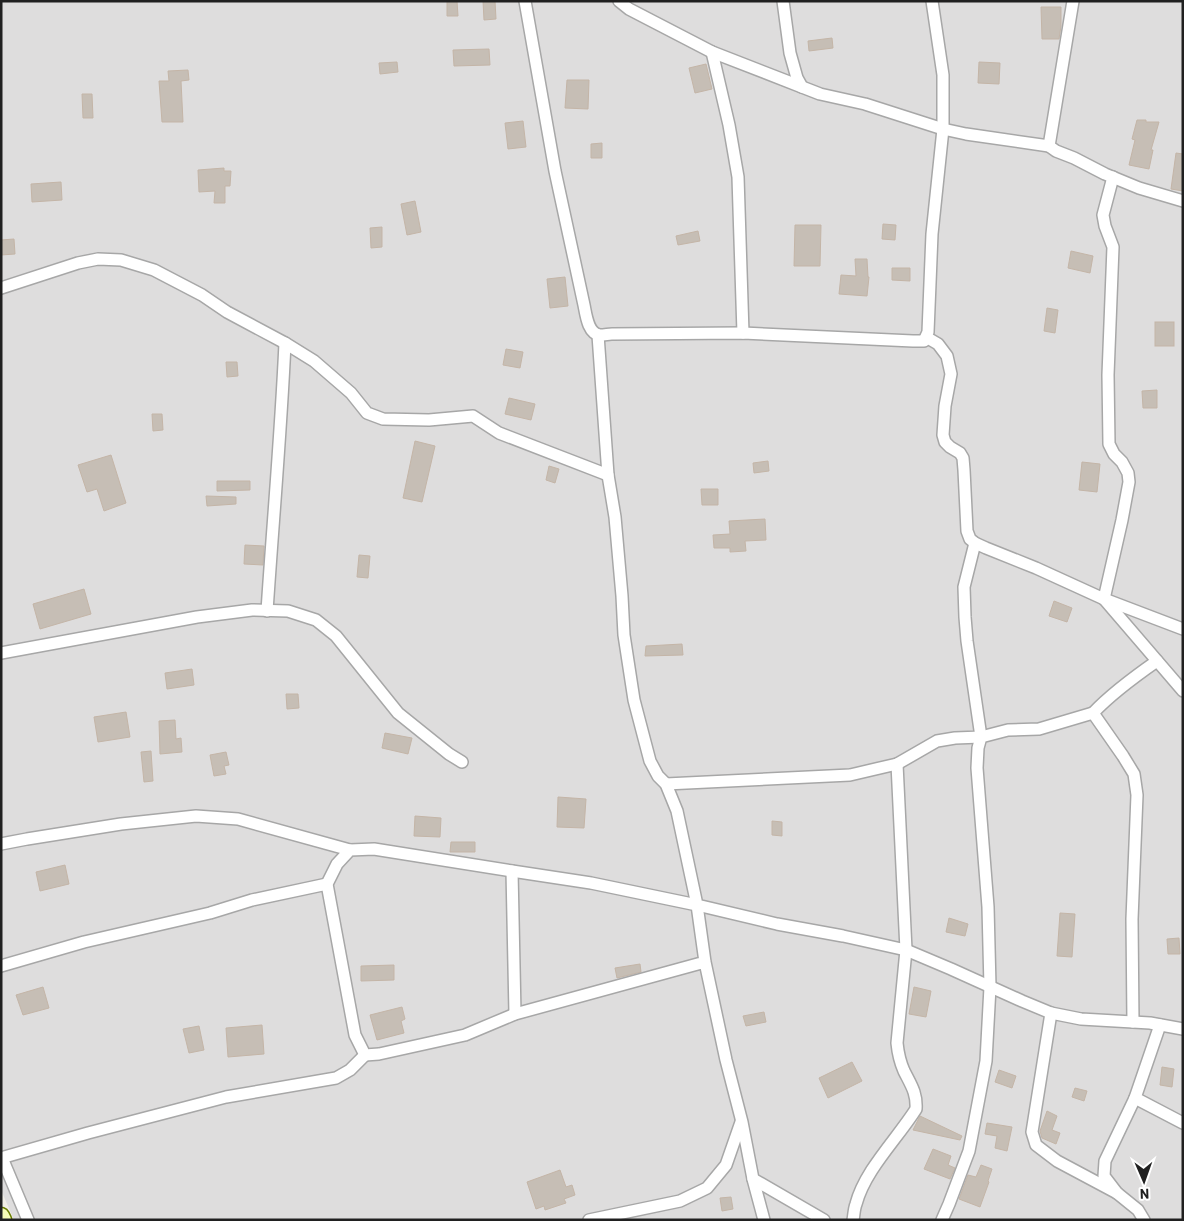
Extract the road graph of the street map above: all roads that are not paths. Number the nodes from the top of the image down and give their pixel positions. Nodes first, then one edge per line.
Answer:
1 (525, 1) edge
2 (619, 1) edge
3 (783, 1) edge
4 (932, 1) edge
5 (1073, 1) edge
6 (712, 52) junction
7 (802, 87) junction
8 (944, 129) junction
9 (1049, 146) junction
10 (1113, 177) junction
11 (1183, 201) edge
12 (1, 288) edge
13 (742, 333) junction
14 (598, 335) junction
15 (926, 337) junction
16 (285, 343) junction
17 (608, 475) junction
18 (974, 543) junction
19 (1104, 599) junction
20 (267, 610) junction
21 (1183, 629) edge
22 (1, 653) edge
23 (1157, 661) junction
24 (1183, 692) edge
25 (1093, 713) junction
26 (982, 737) junction
27 (462, 762) dead end
28 (897, 764) junction
29 (666, 784) junction
30 (1, 844) edge
31 (350, 850) junction
32 (512, 872) junction
33 (327, 884) junction
34 (697, 905) junction
35 (906, 950) junction
36 (705, 962) junction
37 (1, 966) edge
38 (990, 987) junction
39 (1051, 1013) junction
40 (515, 1014) junction
41 (1133, 1022) junction
42 (1160, 1025) junction
43 (1183, 1029) edge
44 (365, 1055) junction
45 (1135, 1098) junction
46 (742, 1122) junction
47 (1183, 1123) edge
48 (2, 1158) edge
49 (753, 1179) junction
50 (1117, 1193) junction
51 (28, 1220) edge
52 (589, 1220) edge
53 (764, 1220) edge
54 (824, 1220) edge
55 (853, 1220) edge
56 (942, 1220) edge
57 (1144, 1220) edge

1 - 14 street
2 - 6 street
3 - 7 street
4 - 8 street
5 - 9 street
6 - 7 street
6 - 13 street
7 - 8 street
8 - 9 street
8 - 15 street
9 - 10 street
10 - 11 street
10 - 19 street
12 - 16 street
13 - 14 street
13 - 15 street
14 - 17 street
15 - 18 street
16 - 17 street
16 - 20 street
17 - 29 street
18 - 19 street
18 - 26 street
19 - 21 street
19 - 23 street
20 - 22 street
20 - 27 street
23 - 24 street
23 - 25 street
25 - 26 street
25 - 41 street
26 - 28 street
26 - 38 street
28 - 29 street
28 - 35 street
29 - 34 street
30 - 31 street
31 - 32 street
31 - 33 street
32 - 34 street
32 - 40 street
33 - 37 street
33 - 44 street
34 - 35 street
34 - 36 street
35 - 38 street
35 - 55 street
36 - 40 street
36 - 46 street
38 - 39 street
38 - 56 street
39 - 41 street
39 - 50 street
40 - 44 street
41 - 42 street
42 - 43 street
42 - 45 street
44 - 48 street
45 - 47 street
45 - 50 street
46 - 49 street
46 - 52 street
48 - 51 street
49 - 53 street
49 - 54 street
50 - 57 street

